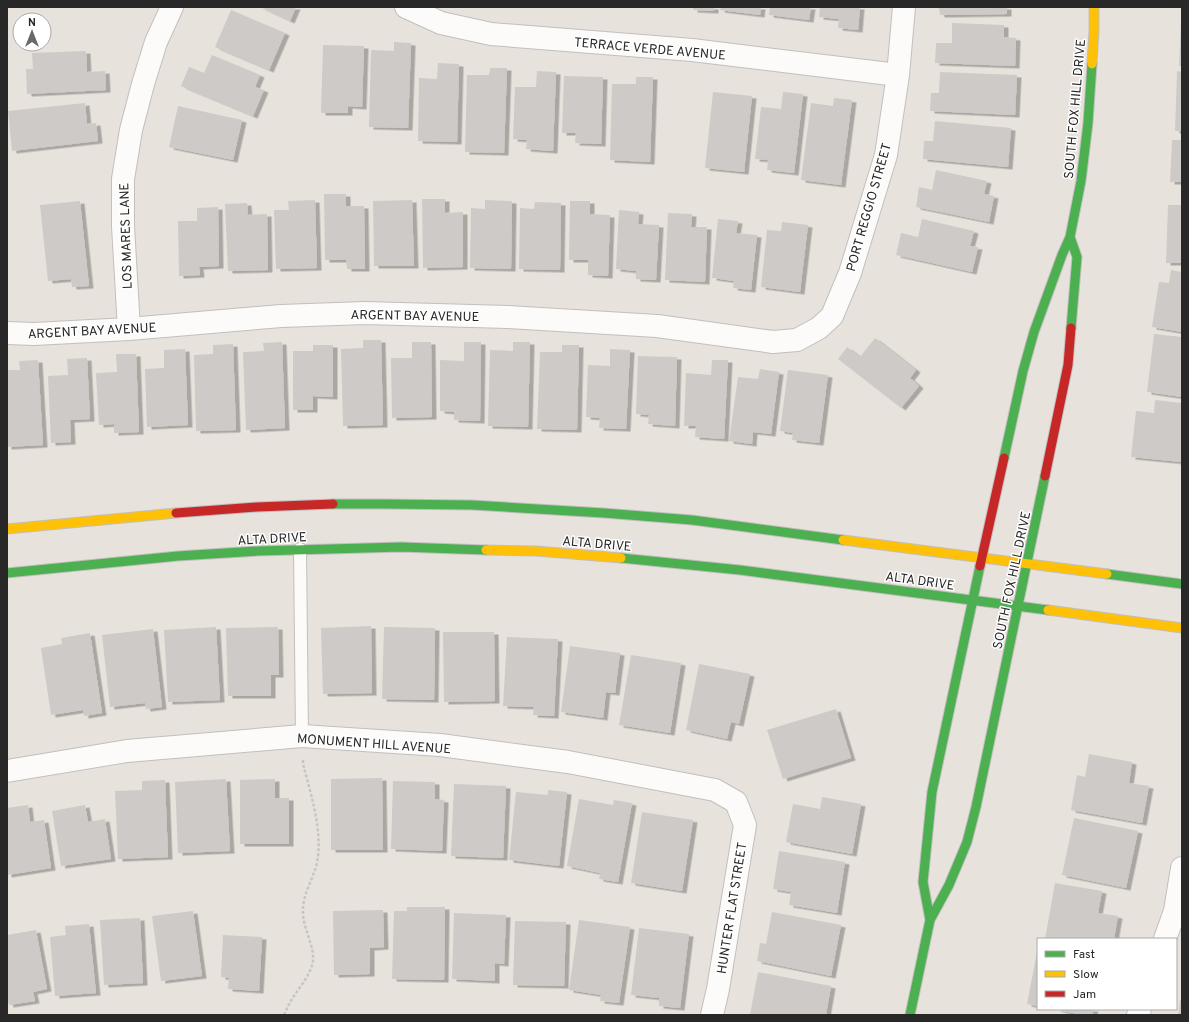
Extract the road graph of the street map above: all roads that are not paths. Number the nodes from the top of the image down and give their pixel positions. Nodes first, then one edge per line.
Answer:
1 (172, 7) edge
2 (406, 7) edge
3 (904, 7) edge
4 (1094, 7) edge
5 (898, 75) junction
6 (1070, 237) junction
7 (819, 328) joint
8 (130, 329) junction
9 (7, 333) edge
10 (7, 529) edge
11 (300, 549) junction
12 (982, 557) junction
13 (1027, 563) junction
14 (7, 573) edge
15 (1182, 584) edge
16 (973, 601) junction
17 (1018, 607) junction
18 (1182, 628) edge
19 (302, 745) junction
20 (7, 771) edge
21 (736, 802) joint
22 (1182, 868) edge
23 (930, 920) junction
24 (1164, 938) edge
25 (712, 1015) edge
26 (910, 1015) edge

1 - 8 street, LOS MARES LANE
2 - 5 street, TERRACE VERDE AVENUE
3 - 5 street, PORT REGGIO STREET
4 - 6 main road, SOUTH FOX HILL DRIVE
5 - 7 street, PORT REGGIO STREET
6 - 12 main road, SOUTH FOX HILL DRIVE
6 - 13 main road, SOUTH FOX HILL DRIVE
7 - 8 street, ARGENT BAY AVENUE
8 - 9 street, ARGENT BAY AVENUE
10 - 12 main road
11 - 14 main road, ALTA DRIVE
11 - 16 main road, ALTA DRIVE
11 - 19 lane
12 - 13 main road
12 - 16 main road, SOUTH FOX HILL DRIVE
13 - 15 main road
13 - 17 main road, SOUTH FOX HILL DRIVE
16 - 17 main road, ALTA DRIVE
16 - 23 main road, SOUTH FOX HILL DRIVE
17 - 18 main road, ALTA DRIVE
17 - 23 main road, SOUTH FOX HILL DRIVE
19 - 20 street, MONUMENT HILL AVENUE
19 - 21 street, MONUMENT HILL AVENUE
21 - 25 street, HUNTER FLAT STREET
22 - 24 street
23 - 26 main road, SOUTH FOX HILL DRIVE

